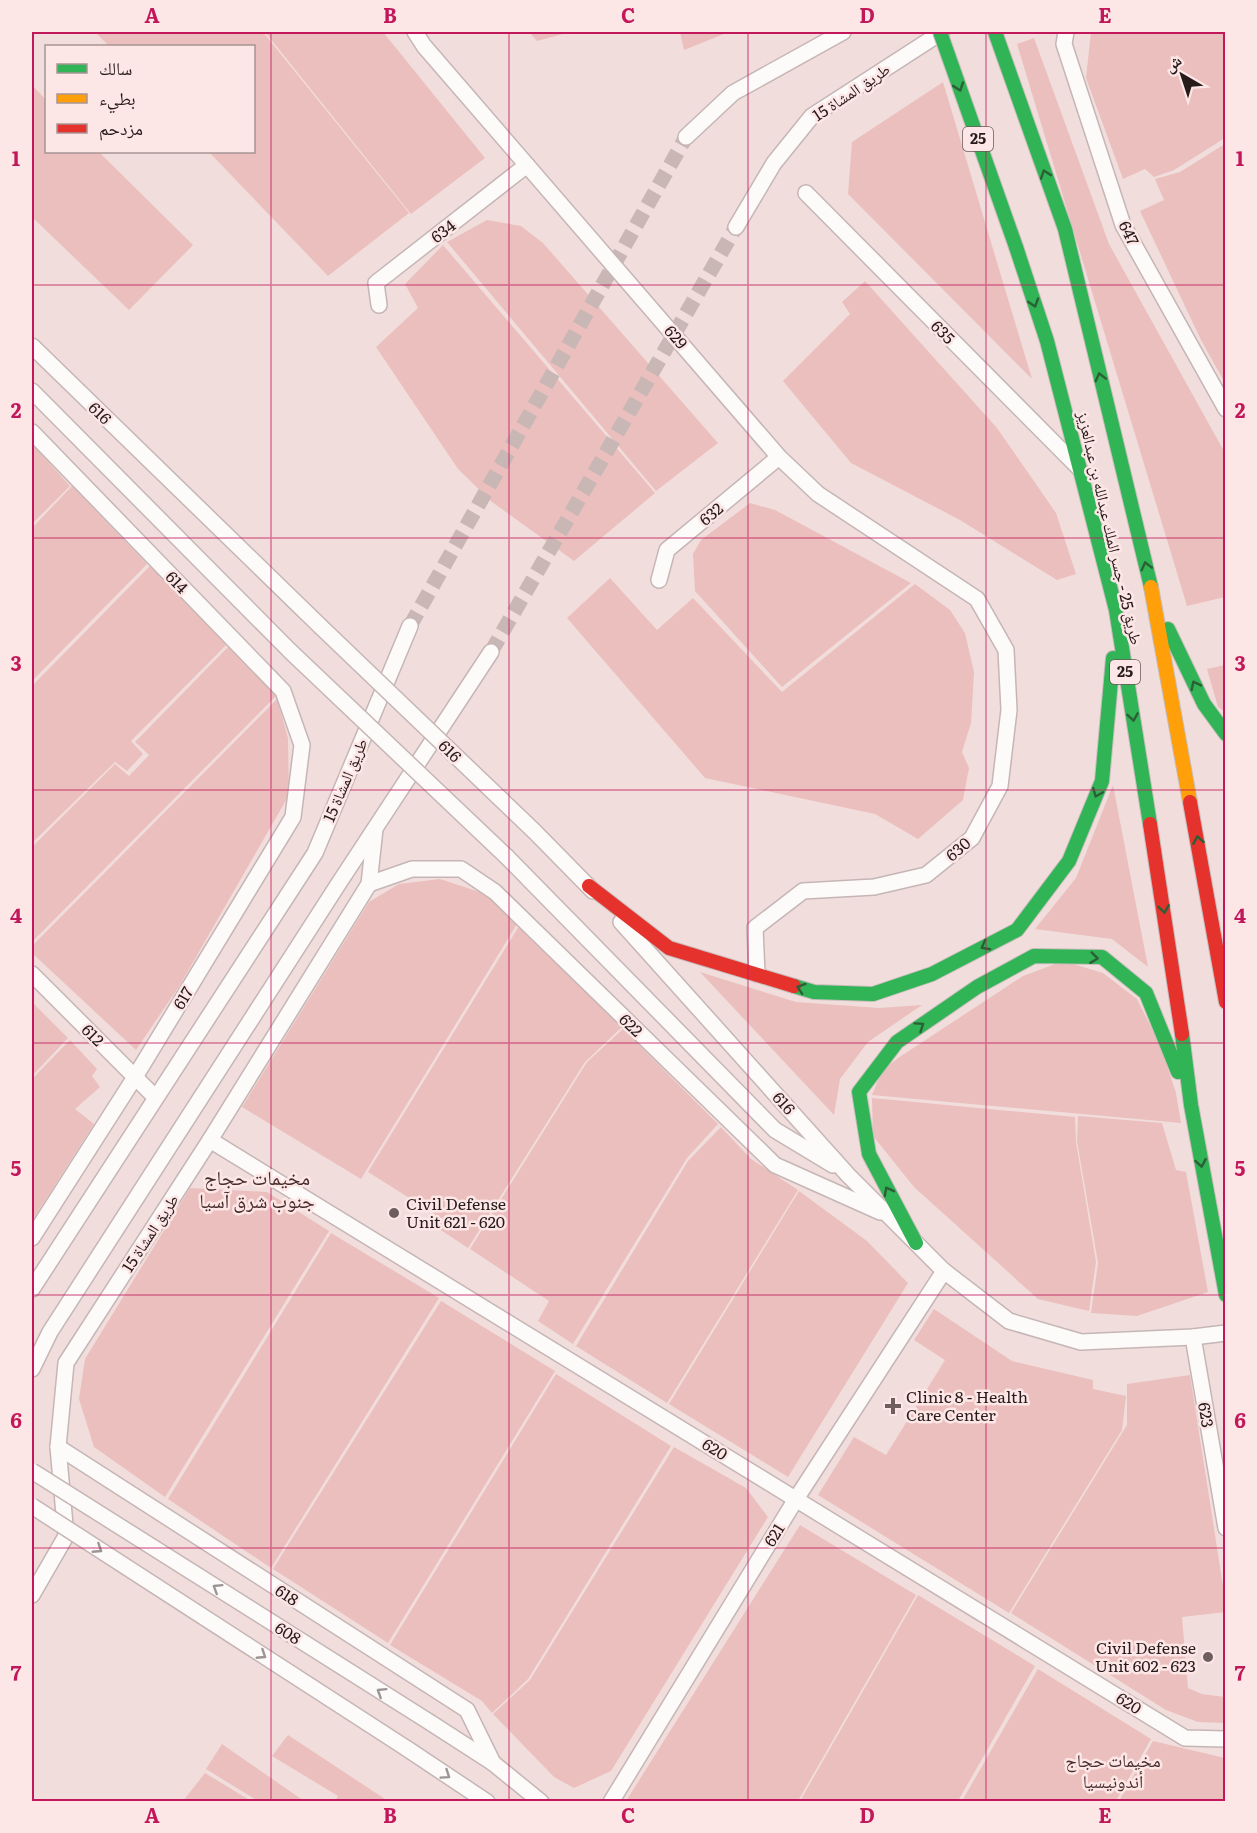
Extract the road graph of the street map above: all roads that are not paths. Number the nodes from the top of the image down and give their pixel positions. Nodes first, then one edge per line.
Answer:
1 (415, 32) edge
2 (843, 32) edge
3 (941, 32) edge
4 (995, 32) edge
5 (1065, 38) edge
6 (686, 137) tunnel mouth
7 (527, 165) junction
8 (806, 193) dead end
9 (735, 227) tunnel mouth
10 (379, 305) dead end
11 (32, 346) edge
12 (32, 391) edge
13 (1226, 409) edge
14 (32, 432) edge
15 (779, 457) junction
16 (1081, 470) junction
17 (659, 580) dead end
18 (977, 599) joint
19 (1155, 603) junction
20 (1116, 610) junction
21 (410, 626) tunnel mouth
22 (491, 652) tunnel mouth
23 (1226, 734) edge
24 (302, 745) joint
25 (375, 829) junction
26 (369, 884) junction
27 (589, 886) junction
28 (1226, 922) edge
29 (1218, 953) junction
30 (32, 974) edge
31 (757, 974) junction
32 (1226, 1002) edge
33 (135, 1077) junction
34 (155, 1097) junction
35 (1191, 1105) junction
36 (210, 1140) junction
37 (848, 1175) junction
38 (889, 1216) junction
39 (32, 1238) edge
40 (916, 1243) junction
41 (944, 1271) junction
42 (32, 1288) edge
43 (1226, 1295) edge
44 (1226, 1333) edge
45 (1193, 1337) junction
46 (32, 1369) edge
47 (58, 1447) junction
48 (32, 1471) edge
49 (796, 1499) junction
50 (32, 1506) edge
51 (1226, 1528) edge
52 (32, 1595) edge
53 (1226, 1739) edge
54 (493, 1763) junction
55 (487, 1802) edge
56 (541, 1802) edge
57 (611, 1802) edge

1 - 7 street, 629
2 - 6 street
3 - 9 street, طريق المشاة 15
3 -> 16 main road, طريق 25 - جسر الملك عبدالله بن عبدالعزيز / 25, bridge
19 -> 4 main road, طريق 25 - جسر الملك عبدالله بن عبدالعزيز / 25
5 - 13 street, 647
7 - 10 street, 634
7 - 15 street, 629
8 - 16 street, 635
11 - 27 street, 616, bridge
12 - 37 street, 616, bridge
14 - 24 street, 614
15 - 17 street, 632
15 - 18 street, 629
16 - 20 main road, طريق 25 - جسر الملك عبدالله بن عبدالعزيز / 25
18 - 31 street, 630
23 -> 19 main road
29 -> 19 main road, طريق 25 - جسر الملك عبدالله بن عبدالعزيز / 25
20 -> 31 main road
20 -> 35 main road, طريق 25 - جسر الملك عبدالله بن عبدالعزيز / 25
21 - 34 street, طريق المشاة 15
22 - 25 street, طريق المشاة 15
24 - 33 street, 617
25 - 26 street, طريق المشاة 15
25 - 46 street, طريق المشاة 15
26 - 36 street, طريق المشاة 15
26 - 38 street, 622
27 - 31 main road
27 - 37 street, 616
28 - 29 main road
29 - 32 main road, طريق 25 - جسر الملك عبدالله بن عبدالعزيز / 25
30 - 33 street, 612
33 - 34 street, 612
33 - 39 street, 617
34 - 42 street, طريق المشاة 15
40 -> 35 main road
35 -> 43 main road, طريق 25 - جسر الملك عبدالله بن عبدالعزيز / 25
36 - 47 street, طريق المشاة 15
36 - 49 street, 620
37 - 38 street, 616
38 - 40 street, 616
40 - 41 street, 616
41 - 45 street, 616
41 - 49 street, 621
44 - 45 street, 616
45 - 51 street, 623
47 - 52 street, طريق المشاة 15
47 - 54 street, 618
54 -> 48 street, 608, bridge
49 - 53 street, 620
49 - 57 street, 621
50 -> 55 street, 608, bridge
54 - 56 street, 608

